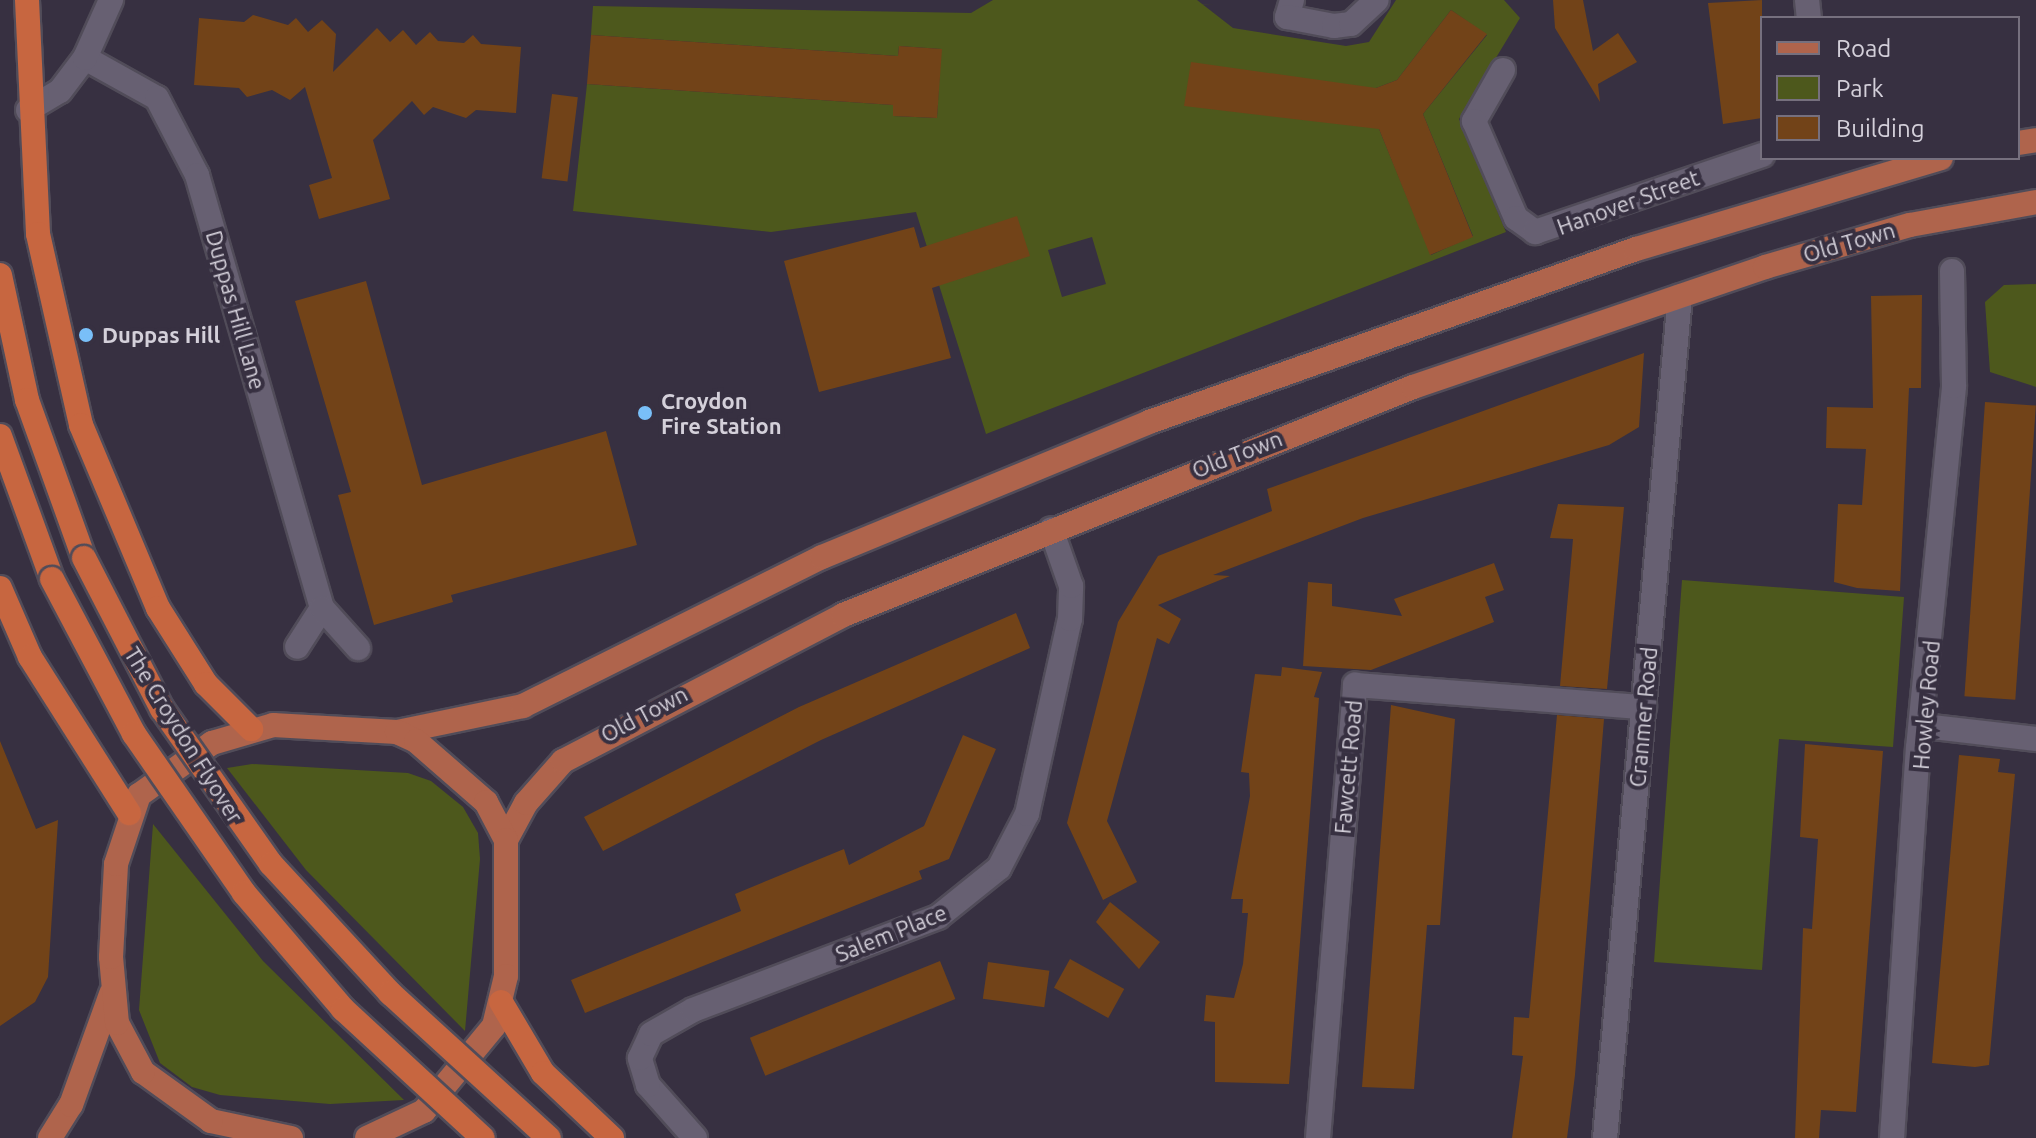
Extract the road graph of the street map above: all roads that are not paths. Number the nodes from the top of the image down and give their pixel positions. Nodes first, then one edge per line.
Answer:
1 (27, 0) edge
2 (111, 0) edge
3 (1292, 0) edge
4 (1377, 0) edge
5 (85, 58) junction
6 (1503, 70) dead end
7 (28, 110) junction
8 (1760, 156) edge
9 (1934, 160) edge
10 (2036, 202) edge
11 (1952, 271) dead end
12 (0, 275) edge
13 (1680, 296) junction
14 (0, 436) edge
15 (1051, 529) junction
16 (0, 588) edge
17 (322, 608) junction
18 (297, 647) dead end
19 (358, 648) dead end
20 (1644, 707) junction
21 (1924, 726) junction
22 (251, 729) junction
23 (397, 732) junction
24 (2036, 739) edge
25 (129, 813) junction
26 (506, 840) junction
27 (113, 988) junction
28 (501, 1002) junction
29 (249, 1134) junction
30 (50, 1138) edge
31 (217, 1138) edge
32 (291, 1138) edge
33 (367, 1138) edge
34 (483, 1138) edge
35 (549, 1138) edge
36 (612, 1138) edge
37 (695, 1138) edge
38 (1318, 1138) edge
39 (1605, 1138) edge
40 (1892, 1138) edge

1 - 7 highway
2 - 5 street
3 - 4 street
5 - 7 street
5 - 17 street, Duppas Hill Lane
6 - 8 street, Hanover Street
7 - 22 highway
9 - 23 main road
10 - 13 main road, Old Town
11 - 21 street, Howley Road
12 - 35 highway, The Croydon Flyover, bridge
13 - 15 main road, Old Town
13 - 20 street, Cranmer Road
14 - 34 highway, The Croydon Flyover, bridge
15 - 26 main road, Old Town
15 - 37 street, Salem Place
16 - 25 highway
17 - 18 street
17 - 19 street, Duppas Hill Lane
20 - 38 street, Fawcett Road
20 - 39 street, Cranmer Road
21 - 24 street
21 - 40 street, Howley Road
22 - 23 main road
22 - 25 main road
23 - 26 main road
25 - 27 main road
26 - 28 main road
27 - 29 main road
27 - 30 main road
28 - 33 main road
28 - 36 highway
29 - 31 main road
29 - 32 main road

